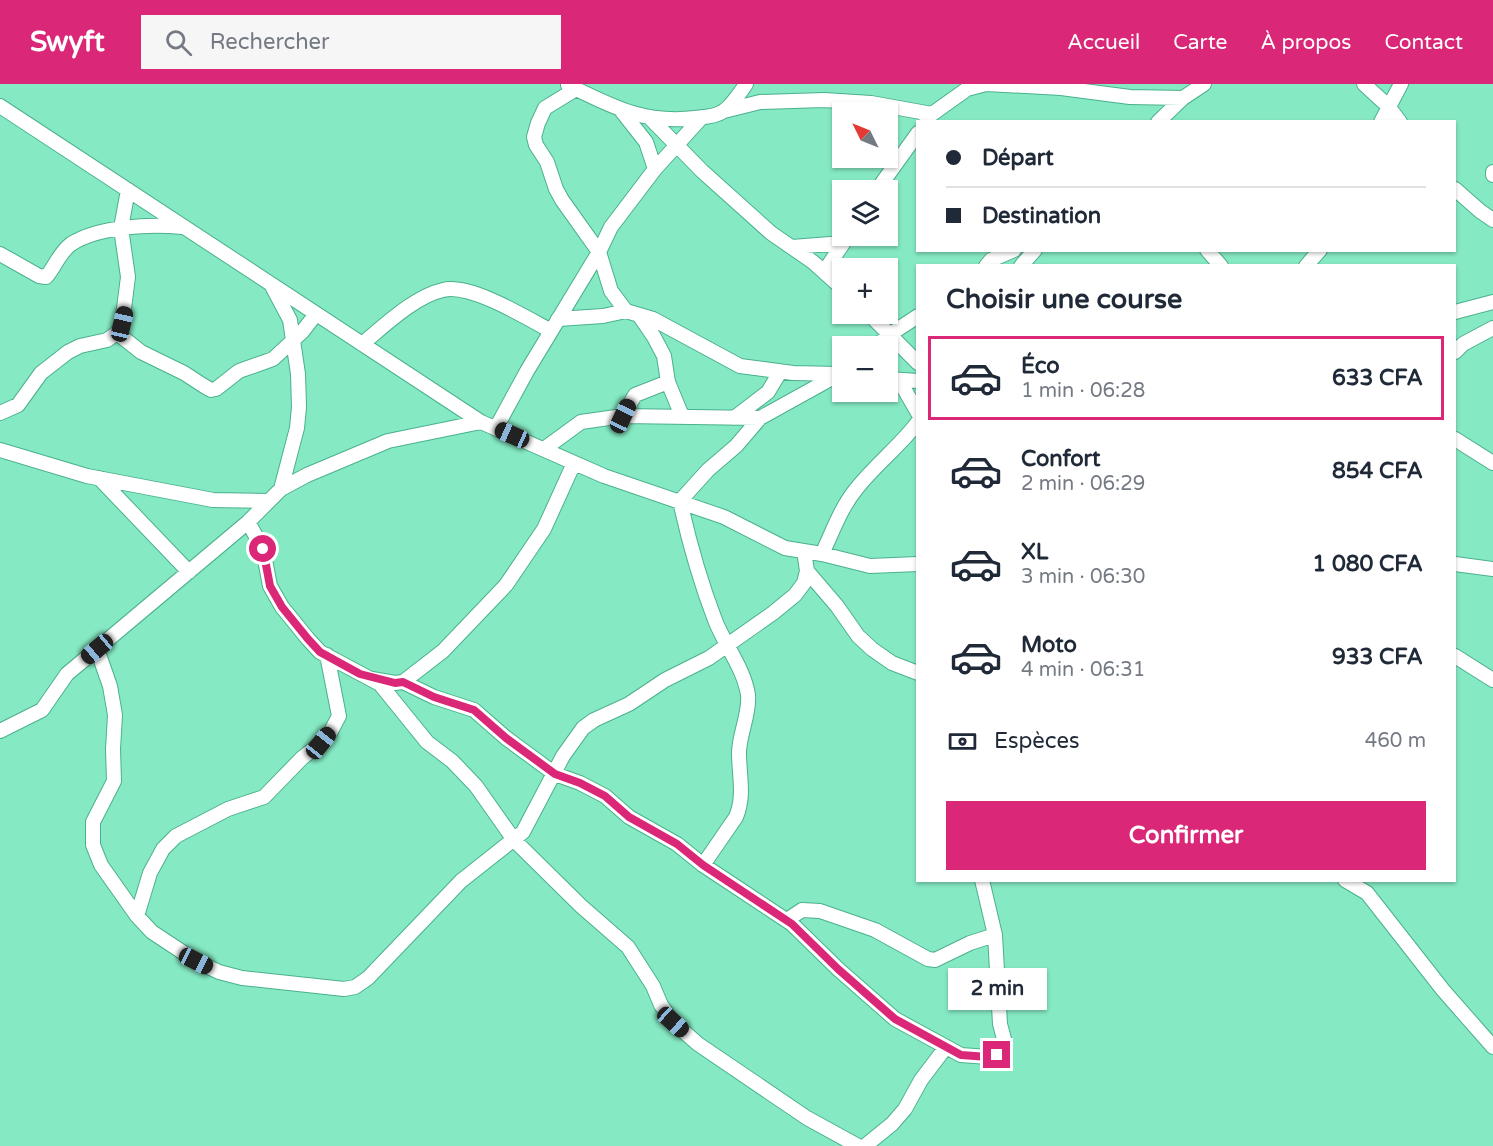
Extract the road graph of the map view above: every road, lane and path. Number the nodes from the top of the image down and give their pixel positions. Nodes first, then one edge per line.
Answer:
1 (746, 84) edge
2 (1204, 84) edge
3 (1364, 84) edge
4 (1401, 84) edge
5 (572, 86) edge
6 (1183, 98) junction
7 (0, 106) edge
8 (1388, 106) junction
9 (620, 109) junction
10 (724, 111) junction
11 (702, 117) junction
12 (929, 118) edge
13 (651, 119) junction
14 (1160, 120) edge
15 (1382, 120) edge
16 (1398, 120) edge
17 (916, 136) edge
18 (677, 146) junction
19 (656, 169) junction
20 (884, 180) edge
21 (128, 190) junction
22 (1456, 190) edge
23 (154, 207) junction
24 (1493, 220) edge
25 (144, 226) junction
26 (184, 227) junction
27 (121, 228) junction
28 (832, 241) edge
29 (841, 246) edge
30 (792, 247) junction
31 (599, 252) junction
32 (1009, 252) edge
33 (1033, 252) edge
34 (1209, 252) edge
35 (1318, 252) edge
36 (0, 254) edge
37 (988, 264) edge
38 (1023, 264) edge
39 (1219, 264) edge
40 (1308, 264) edge
41 (824, 272) junction
42 (832, 279) edge
43 (272, 286) junction
44 (1493, 302) edge
45 (1456, 312) edge
46 (632, 313) junction
47 (316, 314) junction
48 (916, 317) edge
49 (879, 324) edge
50 (555, 325) junction
51 (1493, 328) edge
52 (117, 333) junction
53 (680, 335) junction
54 (889, 335) junction
55 (294, 339) junction
56 (362, 344) junction
57 (1456, 351) edge
58 (664, 356) junction
59 (916, 361) edge
60 (787, 373) junction
61 (832, 374) edge
62 (832, 379) edge
63 (898, 380) edge
64 (916, 381) edge
65 (668, 382) junction
66 (898, 386) edge
67 (799, 396) junction
68 (916, 410) edge
69 (0, 413) edge
70 (623, 416) junction
71 (682, 416) junction
72 (734, 418) junction
73 (760, 418) junction
74 (481, 422) junction
75 (916, 424) edge
76 (496, 428) junction
77 (1456, 440) edge
78 (0, 450) edge
79 (544, 450) junction
80 (574, 463) junction
81 (1493, 463) edge
82 (99, 478) junction
83 (282, 489) junction
84 (269, 501) junction
85 (680, 501) junction
86 (248, 522) junction
87 (804, 551) junction
88 (822, 554) junction
89 (914, 563) edge
90 (1456, 564) edge
91 (1493, 569) edge
92 (807, 571) junction
93 (189, 572) junction
94 (726, 644) junction
95 (97, 649) junction
96 (327, 655) junction
97 (1456, 657) edge
98 (916, 672) edge
99 (366, 676) junction
100 (333, 678) junction
101 (1493, 680) edge
102 (395, 686) junction
103 (0, 731) edge
104 (563, 756) junction
105 (534, 759) junction
106 (555, 774) junction
107 (580, 783) junction
108 (514, 840) junction
109 (703, 865) junction
110 (982, 882) edge
111 (1348, 882) edge
112 (137, 916) junction
113 (787, 920) junction
114 (994, 935) junction
115 (946, 1047) junction
116 (1493, 1047) edge
117 (858, 1146) edge
118 (865, 1146) edge

1 - 10 street
2 - 6 street
3 - 8 street
4 - 8 street
5 - 9 street
5 - 31 street
6 - 12 street
6 - 14 street
7 - 21 street
8 - 15 street
8 - 16 street
9 - 13 street
9 - 19 street
10 - 11 street
10 - 12 street
11 - 13 street
11 - 18 street
13 - 18 street
17 - 20 street
18 - 19 street
18 - 30 street
19 - 31 street
21 - 23 street
21 - 27 street
22 - 24 street
23 - 25 street
23 - 26 street
25 - 26 street
25 - 27 street
26 - 43 street
27 - 36 street
27 - 52 street
28 - 30 street
29 - 41 street
30 - 41 street
31 - 46 street
31 - 50 street
32 - 37 street
33 - 38 street
34 - 39 street
35 - 40 street
41 - 42 street
43 - 47 street
43 - 55 street
44 - 45 street
46 - 50 street
46 - 53 street
46 - 58 street
47 - 55 street
47 - 56 street
48 - 54 street
49 - 54 street
50 - 56 street
50 - 76 street
51 - 57 street
52 - 55 street
52 - 69 street
53 - 58 street
53 - 60 street
54 - 59 street
55 - 83 street
56 - 74 street
58 - 65 street
60 - 61 street
60 - 67 street
60 - 72 street
62 - 67 street
63 - 64 street
65 - 70 street
65 - 71 street
66 - 68 street
67 - 73 street
70 - 71 street
70 - 79 street
71 - 72 street
72 - 73 street
73 - 85 street
74 - 76 street
74 - 83 street
75 - 88 street
76 - 79 street
77 - 81 street
78 - 82 street
79 - 80 street
80 - 85 street
80 - 102 street
82 - 84 street
82 - 93 street
83 - 84 street
84 - 86 street
85 - 87 street
85 - 94 street
86 - 93 street
86 - 96 street
87 - 88 street
87 - 92 street
88 - 89 street
90 - 91 street
92 - 94 street
92 - 98 street
93 - 95 street
94 - 104 street
94 - 109 street
95 - 103 street
95 - 112 street
96 - 99 street
96 - 100 street
97 - 101 street
99 - 100 street
99 - 102 street
100 - 112 street
102 - 105 street
102 - 108 street
104 - 105 street
104 - 106 street
104 - 107 street
105 - 106 street
106 - 107 street
106 - 108 street
107 - 109 street
108 - 112 street
108 - 117 street
109 - 113 street
110 - 114 street
111 - 116 street
113 - 114 street
113 - 115 street
114 - 115 street
115 - 118 street

